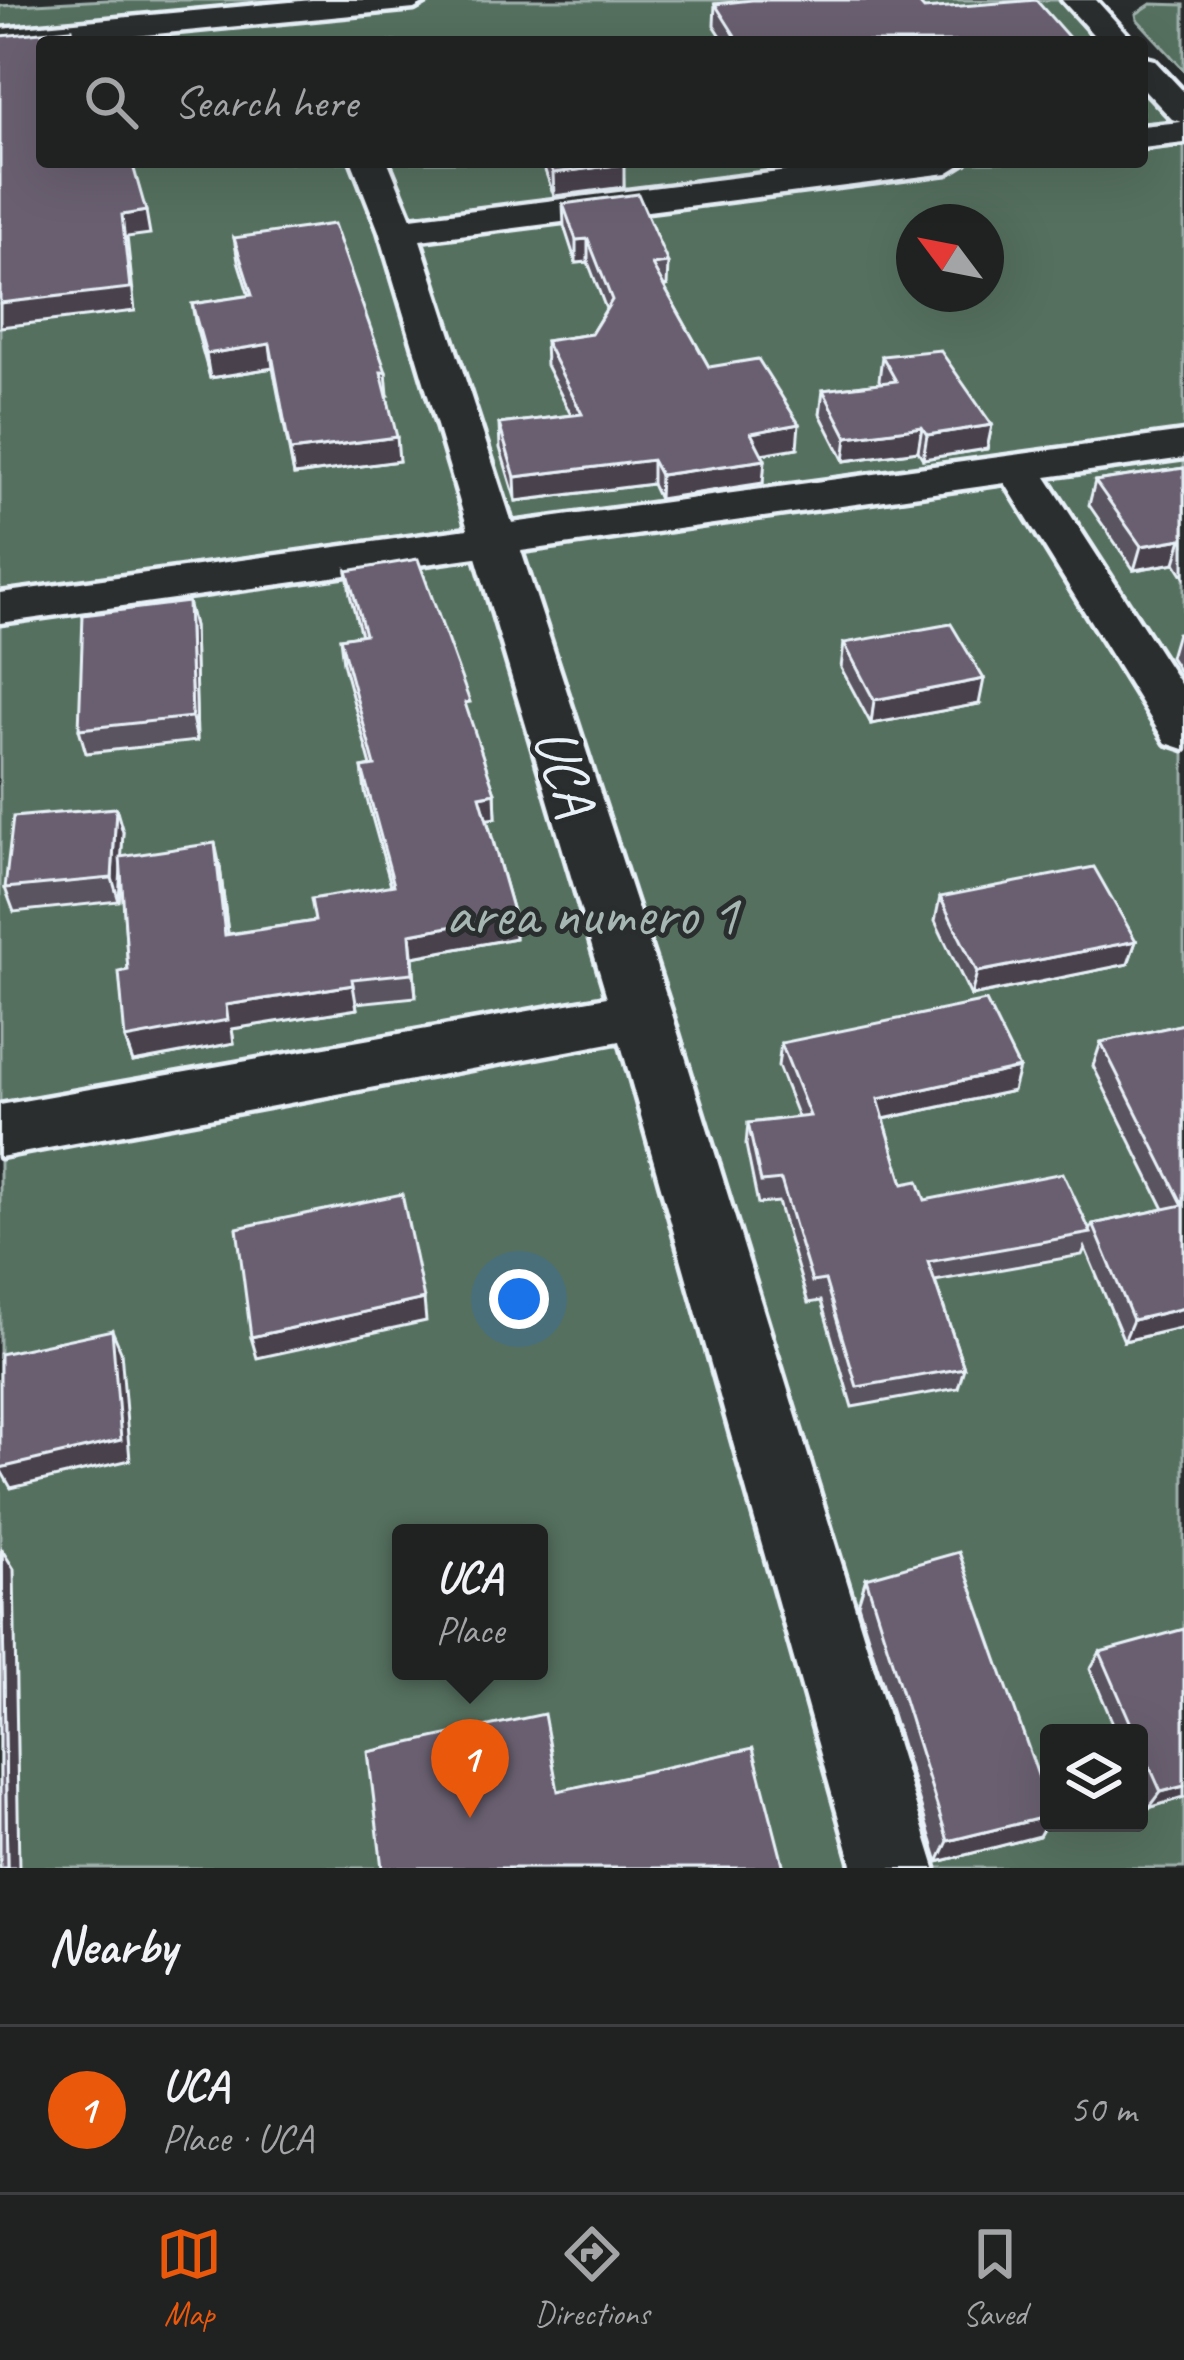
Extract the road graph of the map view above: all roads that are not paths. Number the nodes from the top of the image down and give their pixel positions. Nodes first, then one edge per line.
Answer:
1 (414, 0) edge
2 (1078, 0) edge
3 (306, 5) edge
4 (318, 36) edge
5 (1112, 36) edge
6 (0, 39) edge
7 (1148, 73) edge
8 (1184, 112) edge
9 (1184, 132) edge
10 (1148, 136) edge
11 (372, 168) edge
12 (899, 168) edge
13 (398, 231) junction
14 (1184, 446) edge
15 (1018, 468) junction
16 (495, 540) junction
17 (0, 608) edge
18 (1184, 731) edge
19 (641, 1014) junction
20 (0, 1131) edge
21 (894, 1868) edge

1 - 3 street
2 - 5 street
3 - 4 street
3 - 6 street
7 - 8 street
9 - 10 street
11 - 13 street, UCA
12 - 13 street
13 - 16 street, UCA
14 - 15 street
15 - 16 street
15 - 18 street
16 - 17 street
16 - 19 street, UCA
19 - 20 street
19 - 21 street, UCA

